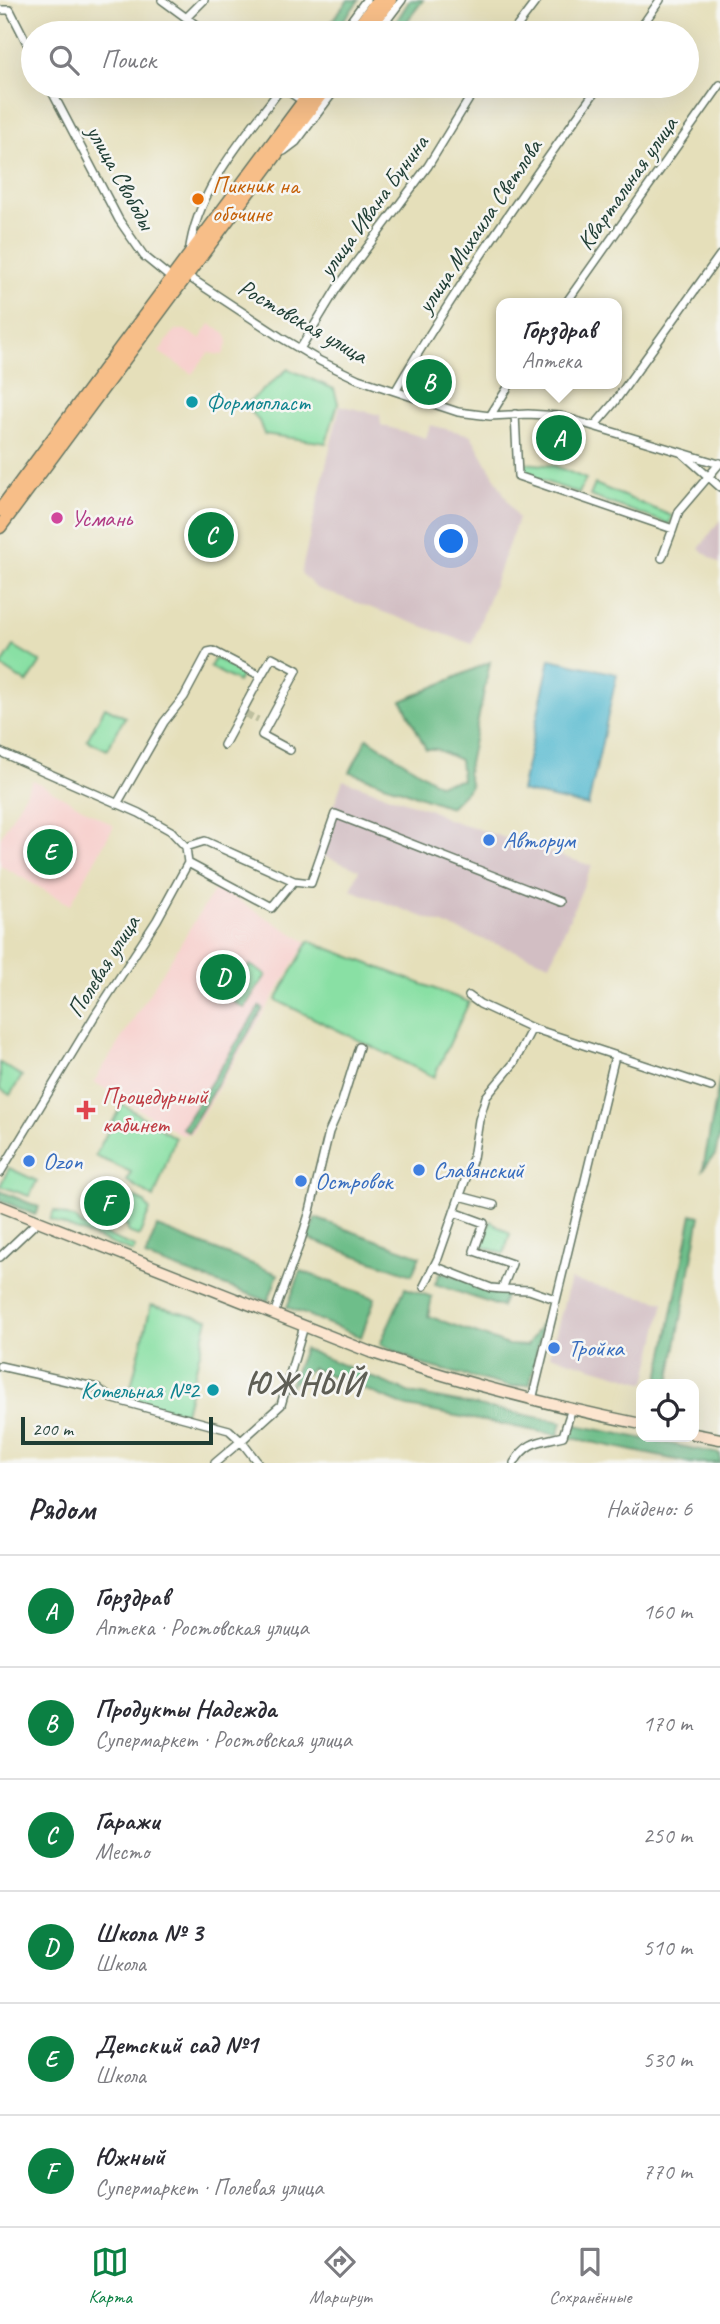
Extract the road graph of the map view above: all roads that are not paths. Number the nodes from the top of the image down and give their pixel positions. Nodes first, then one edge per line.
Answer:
1 (162, 0) edge
2 (204, 0) edge
3 (366, 0) edge
4 (378, 0) edge
5 (390, 0) edge
6 (402, 0) edge
7 (537, 0) edge
8 (660, 0) edge
9 (0, 10) edge
10 (187, 17) junction
11 (192, 21) edge
12 (351, 21) edge
13 (363, 21) edge
14 (375, 21) edge
15 (386, 21) edge
16 (521, 21) edge
17 (645, 21) edge
18 (21, 32) edge
19 (720, 85) edge
20 (55, 98) edge
21 (272, 98) edge
22 (299, 98) edge
23 (318, 98) edge
24 (329, 98) edge
25 (470, 98) edge
26 (590, 98) edge
27 (272, 160) junction
28 (189, 254) junction
29 (720, 255) edge
30 (185, 274) junction
31 (171, 278) junction
32 (570, 298) edge
33 (300, 349) junction
34 (507, 389) edge
35 (396, 390) junction
36 (515, 414) junction
37 (490, 416) junction
38 (595, 425) junction
39 (680, 451) junction
40 (719, 463) edge
41 (707, 476) junction
42 (720, 487) edge
43 (0, 510) edge
44 (0, 527) edge
45 (673, 529) junction
46 (663, 558) dead end
47 (261, 676) junction
48 (258, 720) tunnel mouth
49 (267, 726) junction
50 (224, 744) dead end
51 (290, 750) dead end
52 (0, 752) edge
53 (117, 804) junction
54 (186, 847) junction
55 (188, 863) junction
56 (294, 881) junction
57 (559, 902) dead end
58 (469, 996) dead end
59 (532, 1028) junction
60 (359, 1047) dead end
61 (615, 1056) junction
62 (711, 1087) dead end
63 (0, 1173) edge
64 (460, 1196) junction
65 (494, 1205) dead end
66 (0, 1206) edge
67 (454, 1212) junction
68 (38, 1221) junction
69 (0, 1257) edge
70 (434, 1266) junction
71 (424, 1286) dead end
72 (502, 1289) junction
73 (555, 1299) junction
74 (274, 1314) junction
75 (304, 1326) junction
76 (0, 1366) edge
77 (532, 1400) junction
78 (572, 1408) junction
79 (636, 1423) edge
80 (699, 1435) edge
81 (720, 1439) edge
82 (241, 1441) junction
83 (215, 1463) edge
84 (258, 1463) edge
85 (514, 1463) edge

1 - 10 street
2 - 10 street
3 - 12 street
4 - 13 highway
5 - 14 highway
6 - 15 street
7 - 16 street
8 - 17 street
9 - 18 street
10 - 11 street
19 - 32 street, Квартальная улица
20 - 31 street, улица Свободы
21 - 28 street
22 - 28 highway
23 - 27 highway
24 - 27 street
25 - 33 street, улица Ивана Бунина
26 - 35 street, улица Михаила Светлова
27 - 30 highway
28 - 31 highway
29 - 38 street
30 - 33 street, Ростовская улица
30 - 44 highway
31 - 43 highway
33 - 35 street, Ростовская улица
34 - 37 street
35 - 37 street, Ростовская улица
36 - 37 street, Ростовская улица
36 - 38 street, Ростовская улица
36 - 45 street
38 - 39 street, Ростовская улица
39 - 40 street
39 - 41 street, Ростовская улица
40 - 41 street
41 - 42 street, Ростовская улица
41 - 45 street
45 - 46 street
47 - 49 street
47 - 50 street
47 - 53 street
48 - 49 street
49 - 51 street
52 - 53 street
53 - 54 street
54 - 55 street
54 - 56 street
55 - 56 street
55 - 63 street, Полевая улица
56 - 57 street
58 - 59 street
59 - 61 street
59 - 64 street
60 - 74 street
61 - 62 street
61 - 73 street
64 - 65 street
64 - 67 street
66 - 68 main road
67 - 70 street
67 - 72 street
68 - 69 street
68 - 74 main road
70 - 71 street
70 - 72 street
72 - 73 street
73 - 77 street
74 - 75 main road
75 - 77 main road
75 - 82 street
76 - 82 street
77 - 78 main road
78 - 79 main road
78 - 85 street
80 - 81 main road
82 - 83 street
82 - 84 street

